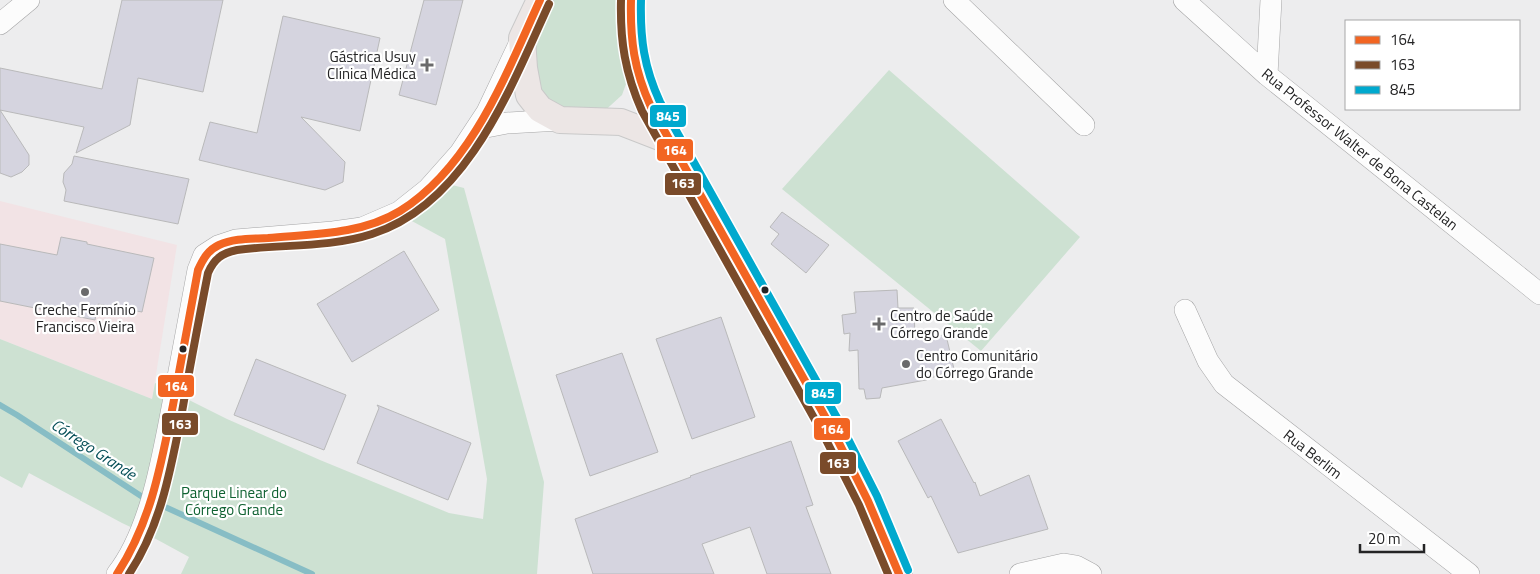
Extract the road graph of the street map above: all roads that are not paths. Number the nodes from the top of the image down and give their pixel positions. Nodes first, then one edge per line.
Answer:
1 (29, 0) edge
2 (540, 0) edge
3 (631, 0) edge
4 (954, 0) edge
5 (1184, 0) edge
6 (1271, 0) edge
7 (0, 24) edge
8 (522, 38) junction
9 (638, 75) junction
10 (1267, 75) junction
11 (560, 120) junction
12 (601, 120) junction
13 (1084, 125) dead end
14 (476, 129) junction
15 (670, 141) junction
16 (1540, 294) edge
17 (1185, 310) dead end
18 (1066, 569) edge
19 (117, 574) edge
20 (899, 574) edge
21 (1020, 574) edge
22 (1092, 574) edge
23 (1468, 574) edge

1 - 7 street
2 - 8 main road
3 - 9 main road
4 - 13 street
5 - 10 street, Rua Professor Walter de Bona Castelan
6 - 10 street
8 - 11 main road
8 - 14 street
9 - 12 main road
9 - 15 main road
10 - 16 street, Rua Professor Walter de Bona Castelan
11 - 12 main road
11 - 14 street
12 - 15 main road
14 - 19 street
15 - 20 main road
17 - 23 street, Rua Berlim
18 - 21 street
18 - 22 street

